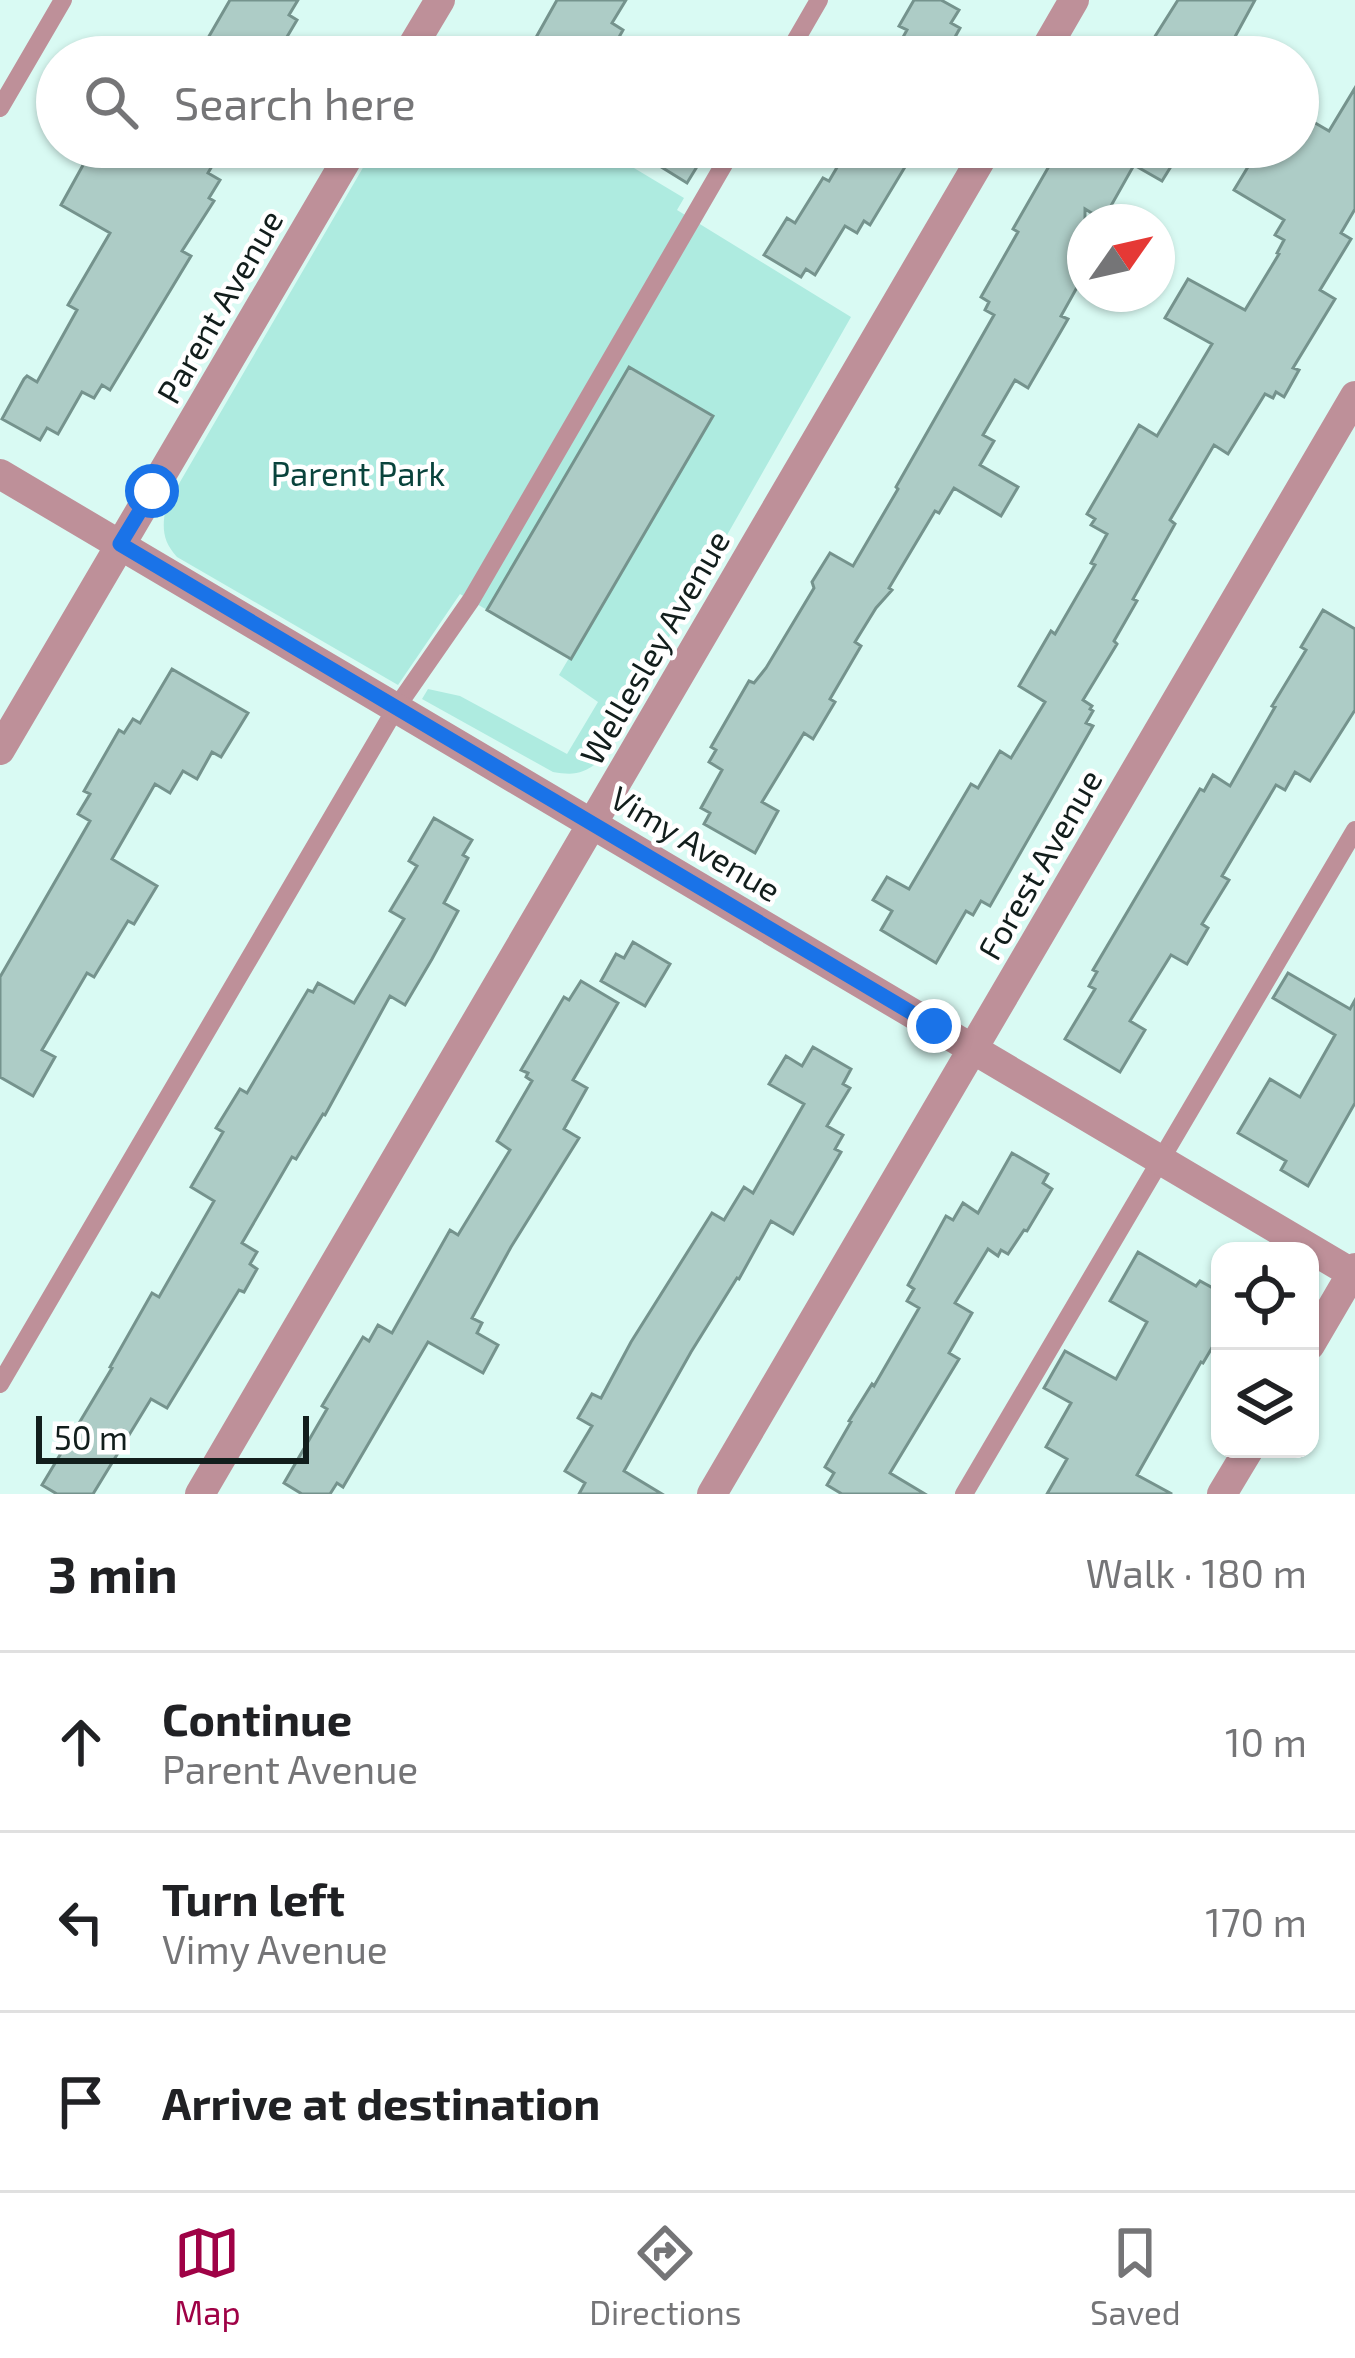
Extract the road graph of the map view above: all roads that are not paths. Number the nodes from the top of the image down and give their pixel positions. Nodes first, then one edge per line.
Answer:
1 (64, 0) edge
2 (440, 0) edge
3 (819, 0) edge
4 (1074, 0) edge
5 (43, 36) edge
6 (419, 36) edge
7 (798, 36) edge
8 (1053, 36) edge
9 (36, 47) edge
10 (0, 108) edge
11 (342, 168) edge
12 (722, 168) edge
13 (976, 168) edge
14 (1355, 396) edge
15 (0, 474) edge
16 (120, 544) junction
17 (396, 708) junction
18 (0, 750) edge
19 (592, 824) junction
20 (1355, 830) edge
21 (973, 1049) junction
22 (1160, 1160) junction
23 (1354, 1272) edge
24 (1319, 1330) edge
25 (0, 1384) edge
26 (1244, 1458) edge
27 (200, 1494) edge
28 (712, 1494) edge
29 (964, 1494) edge
30 (1222, 1494) edge

1 - 5 lane
2 - 6 street
3 - 7 lane
4 - 8 street
9 - 10 lane
11 - 16 street, Parent Avenue
12 - 17 lane
13 - 19 street, Wellesley Avenue
14 - 21 street, Forest Avenue
15 - 16 street, Vimy Avenue
16 - 17 street, Vimy Avenue
16 - 18 street, Parent Avenue
17 - 19 street, Vimy Avenue
17 - 25 lane
19 - 21 street, Vimy Avenue
19 - 27 street, Wellesley Avenue
20 - 22 lane
21 - 22 street, Vimy Avenue
21 - 28 street, Forest Avenue
22 - 23 street, Vimy Avenue
22 - 29 lane
23 - 24 street
26 - 30 street

